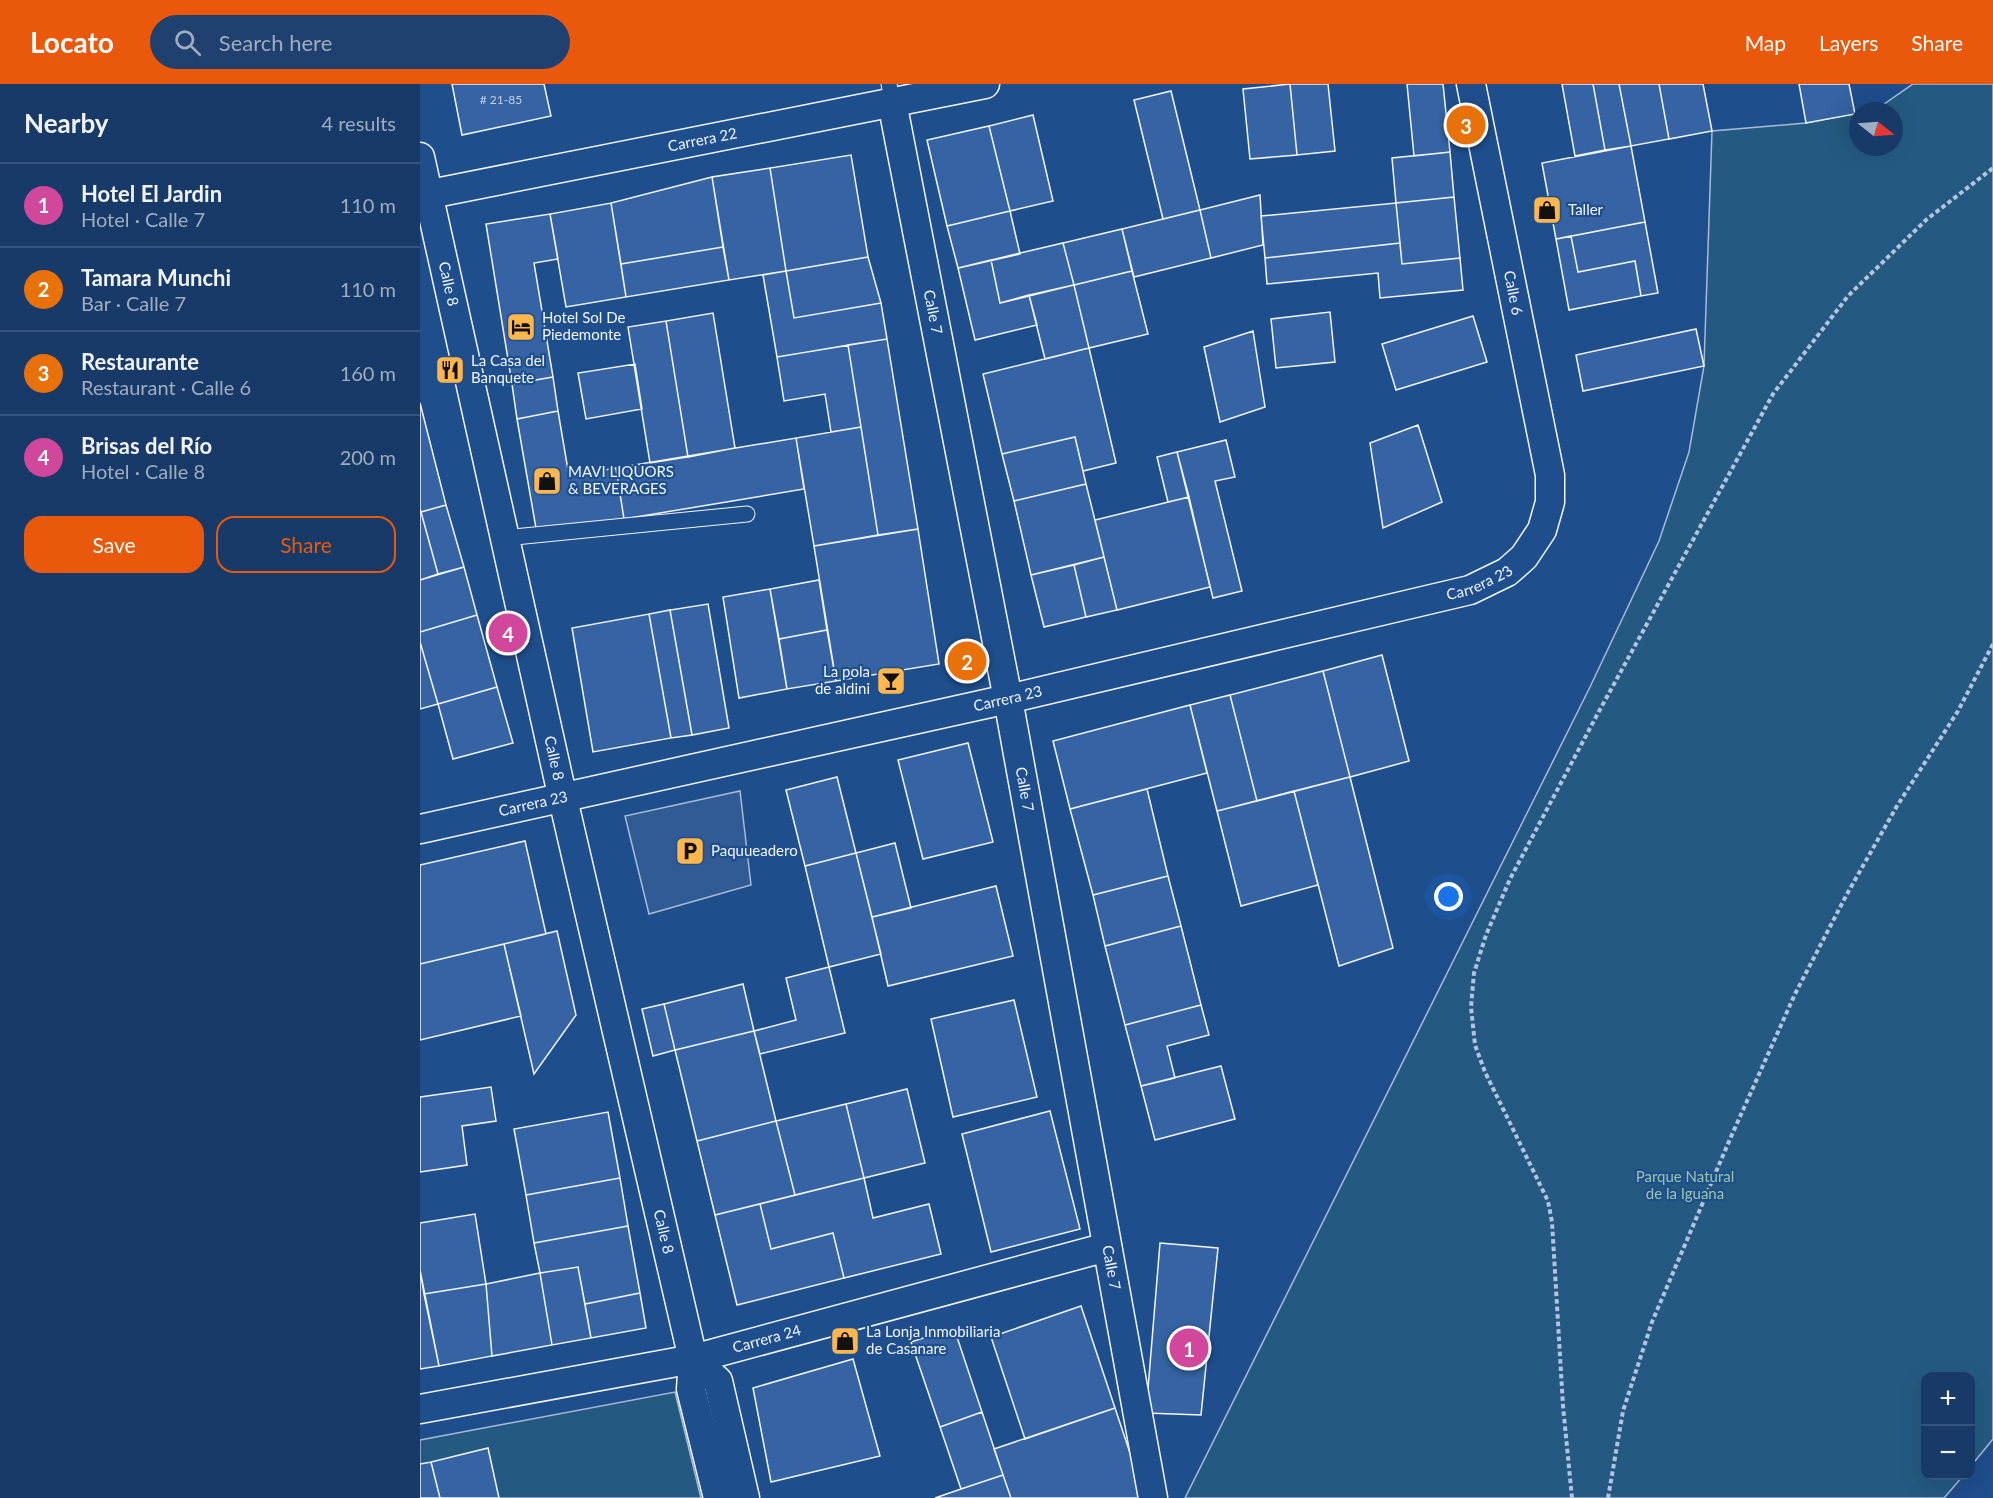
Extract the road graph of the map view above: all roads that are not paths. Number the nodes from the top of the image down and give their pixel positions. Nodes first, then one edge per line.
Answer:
1 (985, 84) edge
2 (1471, 84) edge
3 (891, 93) edge
4 (420, 157) edge
5 (424, 195) edge
6 (1550, 502) joint
7 (747, 514) dead end
8 (504, 538) junction
9 (1008, 699) junction
10 (563, 798) junction
11 (420, 830) edge
12 (1107, 1247) junction
13 (693, 1359) junction
14 (420, 1409) edge
15 (718, 1498) edge
16 (745, 1498) edge
17 (1153, 1498) edge

1 - 3 street, Carrera 22
2 - 6 street, Calle 6
3 - 5 street, Carrera 22
3 - 9 street, Calle 7
4 - 5 street, Calle 8
5 - 8 street, Calle 8
6 - 9 street, Carrera 23
7 - 8 lane
8 - 10 street, Calle 8
9 - 10 street, Carrera 23
9 - 12 street, Calle 7
10 - 11 street, Carrera 23
10 - 13 street, Calle 8
12 - 13 street, Carrera 24
12 - 17 street, Calle 7
13 - 14 street, Carrera 24
13 - 15 street, Calle 8
13 - 16 street

